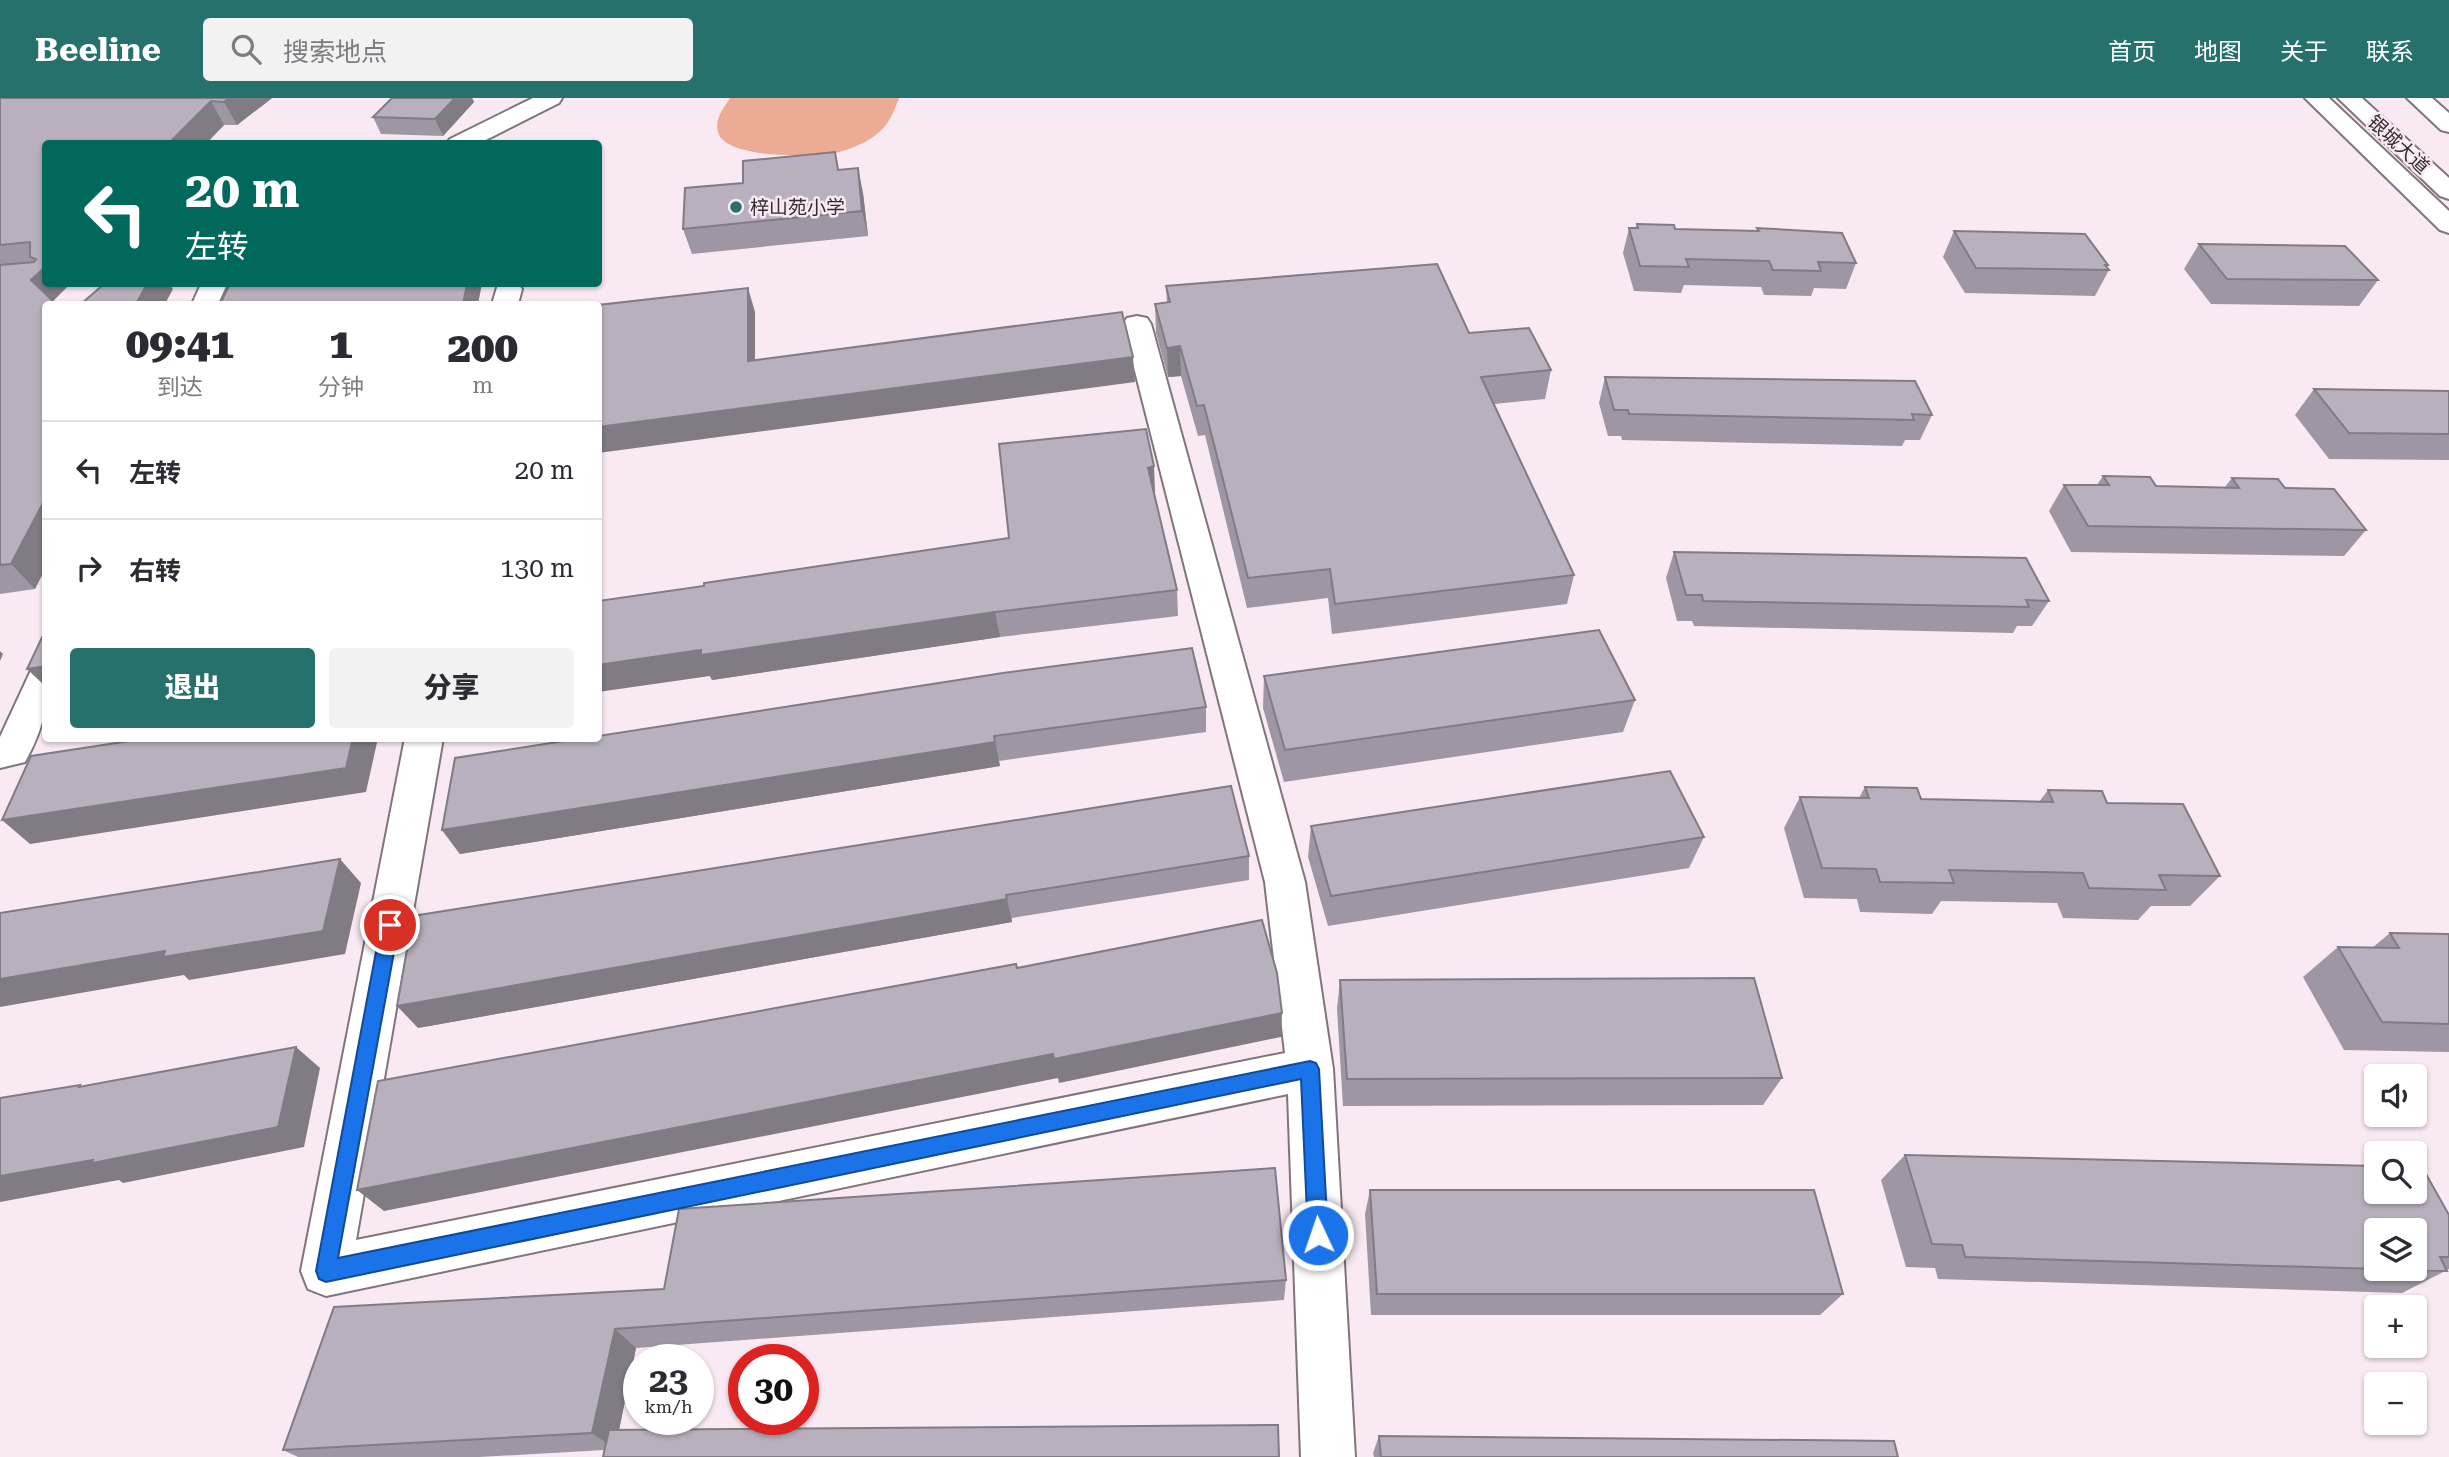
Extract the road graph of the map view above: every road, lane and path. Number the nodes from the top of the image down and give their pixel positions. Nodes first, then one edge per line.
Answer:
1 (551, 98) edge
2 (2316, 98) edge
3 (2349, 98) edge
4 (2382, 98) edge
5 (2418, 98) edge
6 (2411, 124) dead end
7 (2449, 125) edge
8 (466, 140) edge
9 (2449, 191) edge
10 (2449, 225) edge
11 (1137, 324) dead end
12 (42, 684) edge
13 (423, 742) edge
14 (0, 753) edge
15 (1310, 1069) junction
16 (1328, 1457) edge

1 - 8 street
2 - 10 street
3 - 9 street, 银城大道
4 - 6 street, 银城大道
5 - 7 street
11 - 15 street
12 - 14 street
13 - 15 street
15 - 16 street

